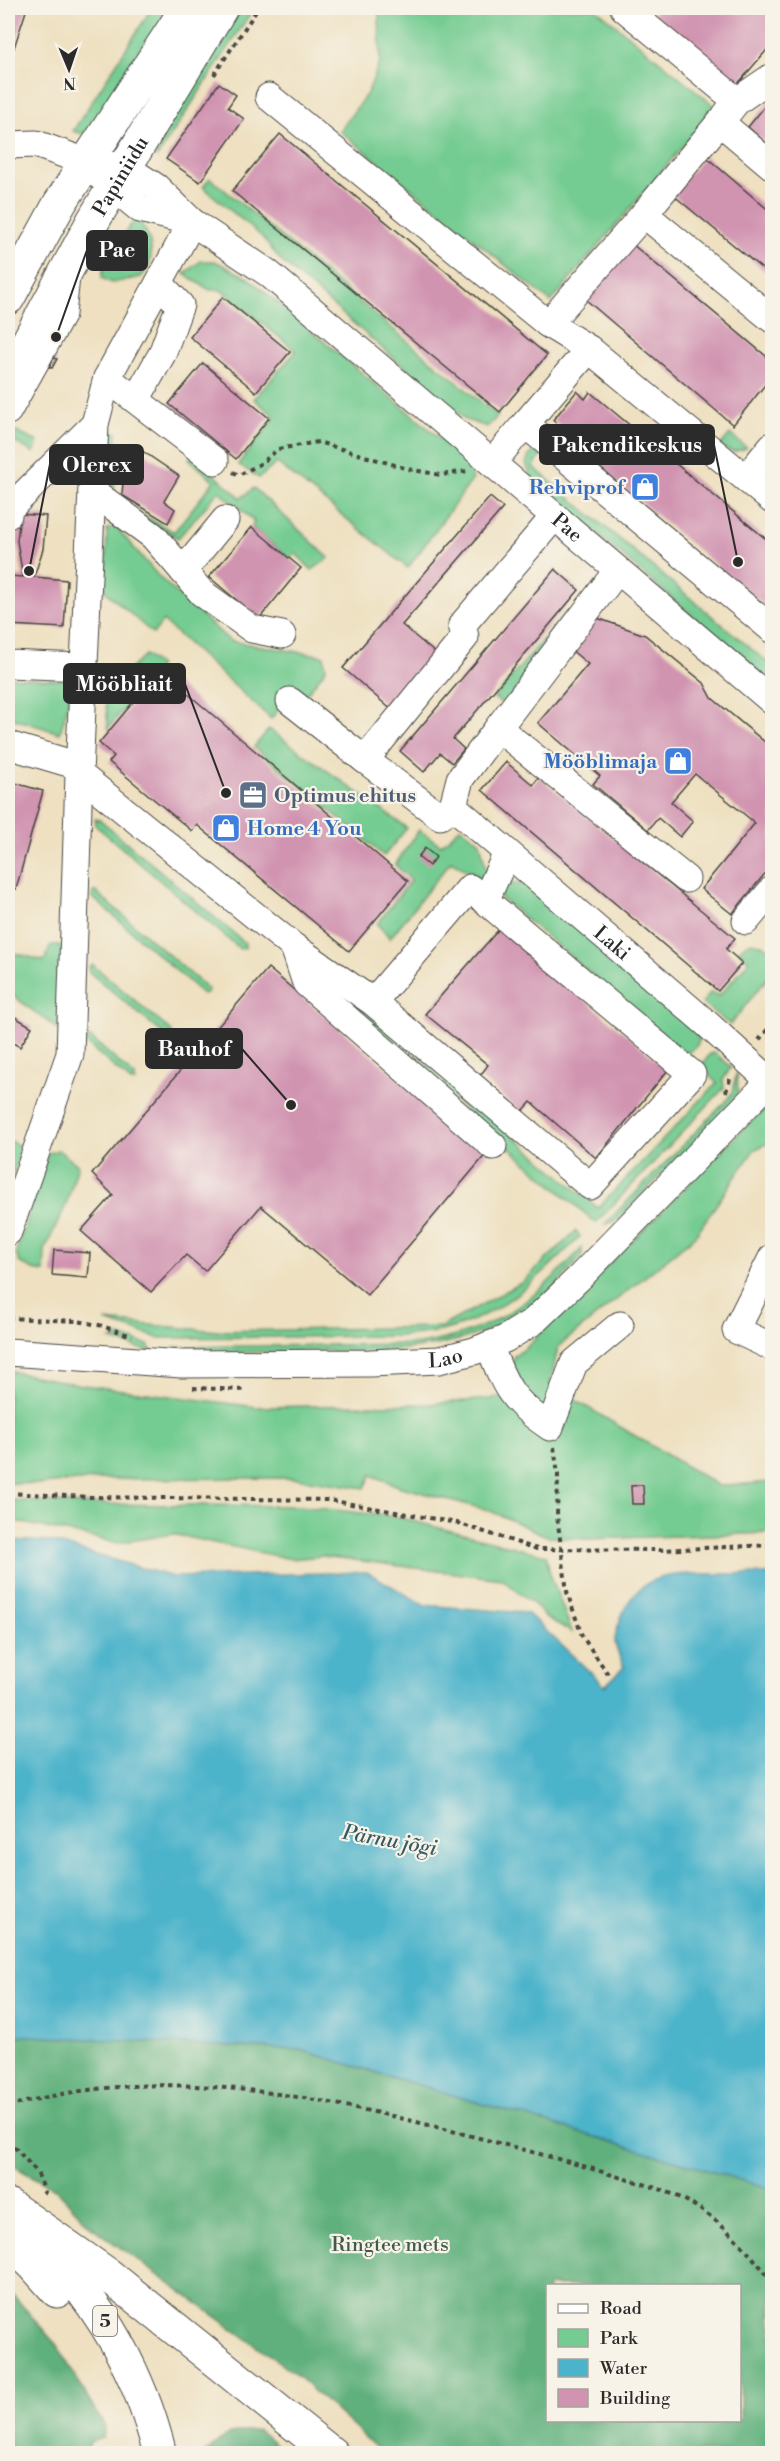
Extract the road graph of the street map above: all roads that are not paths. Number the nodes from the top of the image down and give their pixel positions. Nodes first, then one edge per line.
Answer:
1 (187, 8) edge
2 (221, 8) edge
3 (624, 8) edge
4 (772, 77) edge
5 (269, 97) dead end
6 (729, 112) junction
7 (8, 145) edge
8 (86, 162) junction
9 (772, 166) edge
10 (119, 178) junction
11 (644, 214) junction
12 (192, 222) junction
13 (67, 270) junction
14 (17, 273) edge
15 (159, 283) junction
16 (8, 298) edge
17 (772, 319) edge
18 (548, 324) junction
19 (589, 349) junction
20 (107, 378) junction
21 (8, 379) edge
22 (136, 400) junction
23 (8, 411) edge
24 (95, 424) junction
25 (525, 424) junction
26 (772, 447) edge
27 (488, 460) junction
28 (215, 461) road end
29 (746, 478) junction
30 (92, 491) junction
31 (772, 500) edge
32 (8, 515) edge
33 (554, 517) junction
34 (225, 520) dead end
35 (183, 571) junction
36 (617, 571) junction
37 (772, 629) edge
38 (282, 634) dead end
39 (8, 664) edge
40 (82, 667) junction
41 (290, 701) dead end
42 (772, 701) edge
43 (498, 728) junction
44 (8, 745) edge
45 (365, 760) junction
46 (79, 770) junction
47 (453, 806) junction
48 (507, 853) junction
49 (686, 879) dead end
50 (772, 890) edge
51 (485, 901) junction
52 (746, 921) dead end
53 (294, 947) junction
54 (373, 1002) junction
55 (771, 1080) edge
56 (493, 1146) dead end
57 (8, 1232) edge
58 (772, 1258) edge
59 (620, 1325) dead end
60 (489, 1345) junction
61 (772, 1347) edge
62 (8, 1352) edge
63 (11, 2207) edge
64 (8, 2241) edge
65 (142, 2454) edge
66 (160, 2454) edge
67 (332, 2454) edge

1 - 8 main road, Papiniidu
2 - 10 main road, Papiniidu
3 - 6 street
4 - 6 street
5 - 18 street
6 - 9 street
6 - 11 street
7 - 8 street
8 - 10 street, Pae
8 - 14 main road, Papiniidu
10 - 12 street, Pae
10 - 13 main road, Papiniidu
11 - 17 street
11 - 18 street
12 - 15 street
12 - 27 street, Pae
13 - 21 main road, Papiniidu
13 - 23 street
14 - 16 main road, Papiniidu
15 - 20 street
15 - 22 street
18 - 19 street
19 - 25 street
19 - 29 street
20 - 22 street
20 - 24 street
22 - 28 street
24 - 30 street
24 - 32 street
25 - 27 street
25 - 37 street
26 - 29 street
27 - 33 street, Pae
29 - 31 street
30 - 35 street
30 - 40 street
33 - 36 street, Pae
33 - 45 street
34 - 35 street
35 - 38 street
36 - 42 street, Pae
36 - 43 street
39 - 40 street
40 - 46 street
41 - 45 street
43 - 47 street
43 - 49 street
44 - 46 street
45 - 47 street
46 - 53 street
46 - 57 street
47 - 48 street, Laki
48 - 51 street
48 - 55 street, Laki
50 - 52 street
51 - 54 street
51 - 54 street
53 - 54 street
53 - 56 street
55 - 60 street, Lao
58 - 61 street
59 - 60 street
60 - 62 street, Lao
63 - 66 main road, 5
63 - 67 main road
64 - 65 main road, 5

